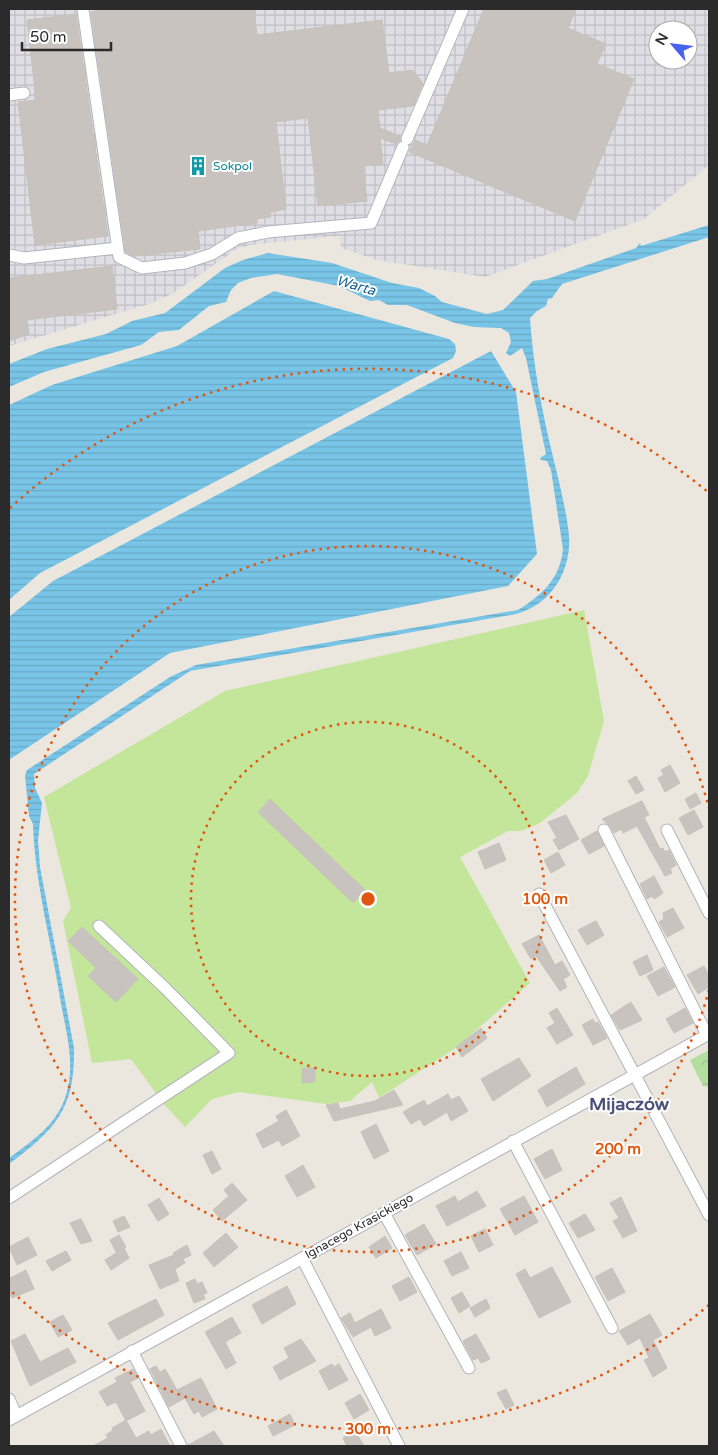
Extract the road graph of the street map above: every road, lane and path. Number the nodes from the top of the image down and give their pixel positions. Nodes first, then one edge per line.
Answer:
1 (83, 9) edge
2 (463, 9) edge
3 (24, 93) dead end
4 (9, 95) edge
5 (118, 248) junction
6 (9, 255) edge
7 (604, 830) dead end
8 (667, 830) dead end
9 (539, 894) dead end
10 (709, 913) edge
11 (99, 926) dead end
12 (708, 1035) edge
13 (636, 1074) junction
14 (513, 1141) junction
15 (9, 1198) edge
16 (384, 1212) junction
17 (709, 1215) edge
18 (302, 1258) junction
19 (612, 1328) dead end
20 (132, 1351) junction
21 (469, 1368) dead end
22 (9, 1399) edge
23 (12, 1418) edge
24 (182, 1446) edge
25 (399, 1446) edge

1 - 5 street
2 - 5 street
3 - 4 street
5 - 6 street
7 - 12 street
8 - 10 street
9 - 13 street
11 - 15 street
12 - 13 street, Ignacego Krasickiego
13 - 14 street, Ignacego Krasickiego
13 - 17 street
14 - 16 street, Ignacego Krasickiego
14 - 19 street
16 - 18 street, Ignacego Krasickiego
16 - 21 street
18 - 20 street, Ignacego Krasickiego
18 - 25 street
20 - 23 street, Ignacego Krasickiego
20 - 24 street
22 - 23 street

